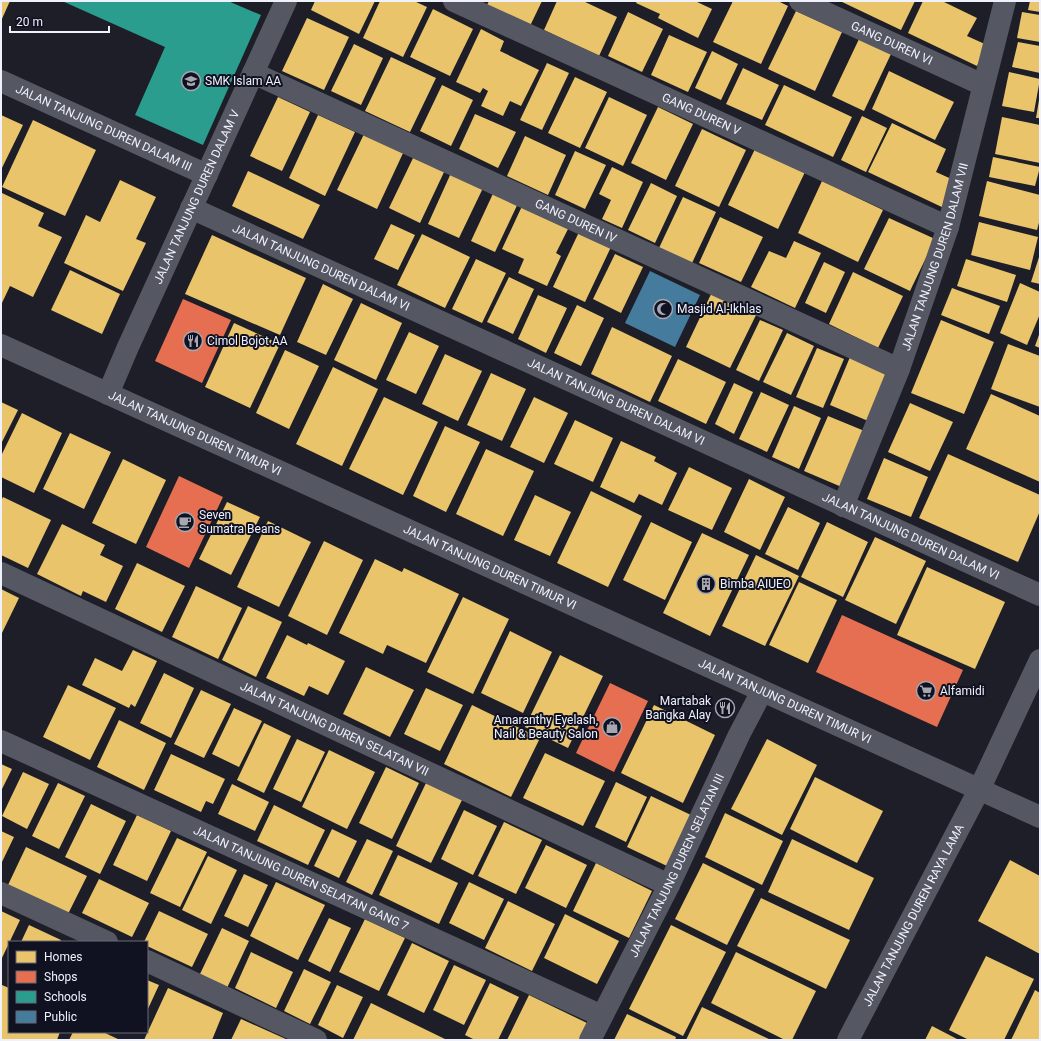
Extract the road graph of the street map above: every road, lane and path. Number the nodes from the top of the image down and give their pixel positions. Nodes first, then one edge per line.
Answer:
1 (286, 1) edge
2 (454, 1) edge
3 (800, 1) edge
4 (1005, 1) edge
5 (253, 73) junction
6 (1, 81) edge
7 (984, 85) junction
8 (207, 175) junction
9 (191, 208) junction
10 (948, 227) junction
11 (1, 345) edge
12 (899, 369) junction
13 (108, 394) junction
14 (843, 506) junction
15 (1, 573) edge
16 (1040, 595) edge
17 (1040, 660) edge
18 (762, 691) junction
19 (1, 741) edge
20 (979, 790) junction
21 (1040, 817) edge
22 (668, 885) junction
23 (1, 893) edge
24 (105, 941) edge
25 (148, 961) edge
26 (602, 1016) junction
27 (316, 1040) edge
28 (590, 1040) edge
29 (848, 1040) edge

1 - 5 street, JALAN TANJUNG DUREN DALAM V
2 - 10 street, GANG DUREN V
3 - 7 street, GANG DUREN VI
4 - 7 street, JALAN TANJUNG DUREN DALAM VII
5 - 8 street, JALAN TANJUNG DUREN DALAM V
5 - 12 street, GANG DUREN IV
6 - 8 street, JALAN TANJUNG DUREN DALAM III
7 - 10 street, JALAN TANJUNG DUREN DALAM VII
8 - 9 street, JALAN TANJUNG DUREN DALAM V
9 - 13 street, JALAN TANJUNG DUREN DALAM V
9 - 14 street, JALAN TANJUNG DUREN DALAM VI
10 - 12 street, JALAN TANJUNG DUREN DALAM VII
11 - 13 street, JALAN TANJUNG DUREN TIMUR VI
12 - 14 street, JALAN TANJUNG DUREN DALAM VII
13 - 18 street, JALAN TANJUNG DUREN TIMUR VI
14 - 16 street, JALAN TANJUNG DUREN DALAM VI
15 - 22 street, JALAN TANJUNG DUREN SELATAN VII
17 - 20 street, JALAN TANJUNG DUREN RAYA LAMA
18 - 20 street, JALAN TANJUNG DUREN TIMUR VI
18 - 22 street, JALAN TANJUNG DUREN SELATAN III
19 - 26 street, JALAN TANJUNG DUREN SELATAN GANG 7
20 - 21 street, JALAN TANJUNG DUREN TIMUR VI
20 - 29 street, JALAN TANJUNG DUREN RAYA LAMA
22 - 26 street, JALAN TANJUNG DUREN SELATAN III
23 - 24 street
25 - 27 street
26 - 28 street, JALAN TANJUNG DUREN SELATAN III

